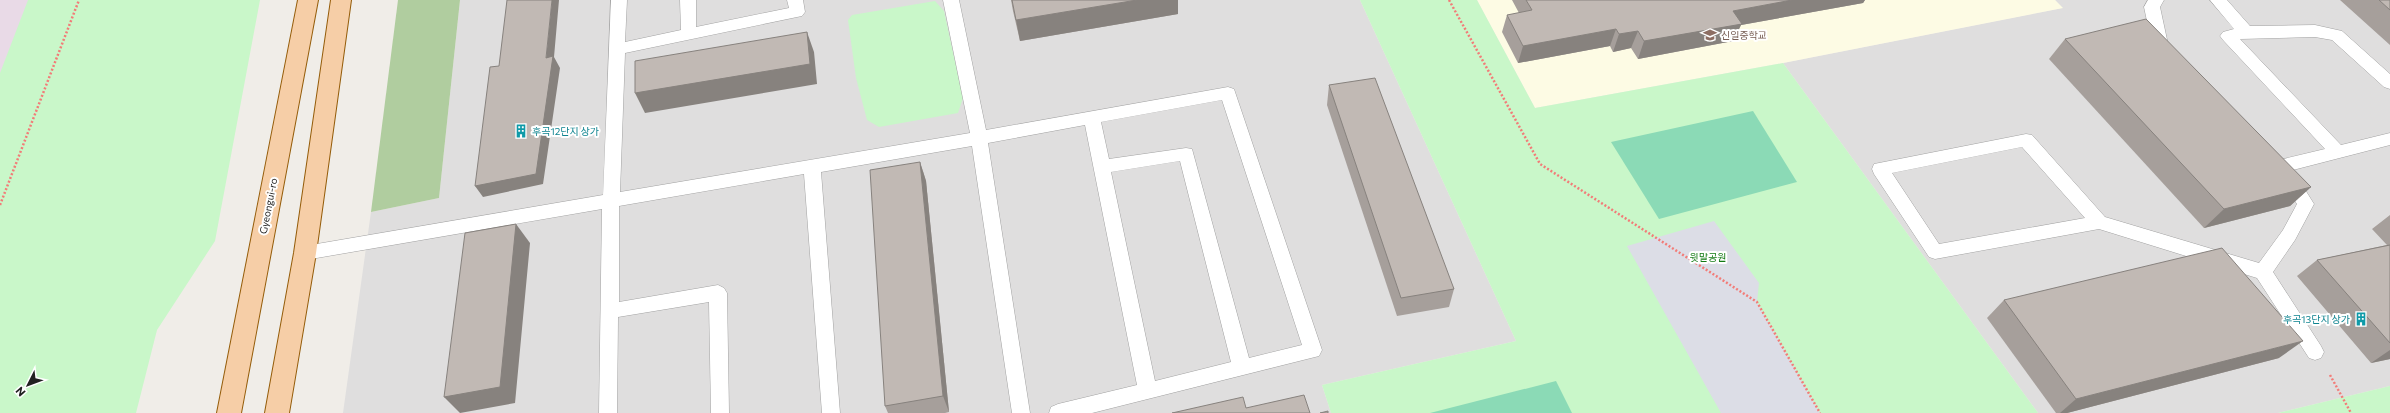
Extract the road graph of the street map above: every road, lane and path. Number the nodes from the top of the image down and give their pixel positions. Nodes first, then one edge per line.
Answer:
1 (79, 0) edge
2 (308, 0) edge
3 (340, 0) edge
4 (619, 0) edge
5 (688, 0) edge
6 (795, 0) edge
7 (951, 0) edge
8 (1449, 0) edge
9 (2156, 0) edge
10 (2218, 0) edge
11 (689, 32) junction
12 (2246, 32) junction
13 (617, 49) junction
14 (2170, 58) edge
15 (2390, 83) edge
16 (1092, 118) junction
17 (979, 138) junction
18 (2390, 139) edge
19 (2338, 152) junction
20 (812, 167) junction
21 (1102, 168) junction
22 (611, 202) junction
23 (0, 205) edge
24 (2098, 222) junction
25 (305, 253) junction
26 (2262, 272) junction
27 (609, 311) junction
28 (2315, 352) joint
29 (1242, 368) junction
30 (1148, 391) junction
31 (229, 413) edge
32 (277, 413) edge
33 (608, 413) edge
34 (720, 413) edge
35 (831, 413) edge
36 (1021, 413) edge
37 (1058, 413) edge
38 (1820, 413) edge
39 (2351, 413) edge

1 - 23 path
2 - 31 main road, Gyeongui-ro
3 - 25 main road
4 - 13 lane
5 - 11 lane
6 - 11 lane
7 - 17 lane
8 - 38 path
9 - 14 lane
10 - 12 lane
11 - 13 lane
12 - 15 lane
12 - 19 lane
13 - 22 lane
16 - 17 lane
16 - 21 lane
16 - 29 lane
17 - 20 lane
17 - 36 lane
18 - 19 lane
19 - 26 lane
20 - 22 lane
20 - 35 lane
21 - 29 lane
21 - 30 lane
22 - 25 lane
22 - 27 lane
24 - 24 lane
24 - 26 lane
25 - 32 main road
26 - 28 lane
27 - 33 lane
27 - 34 lane
28 - 39 path
29 - 30 lane
30 - 37 lane

